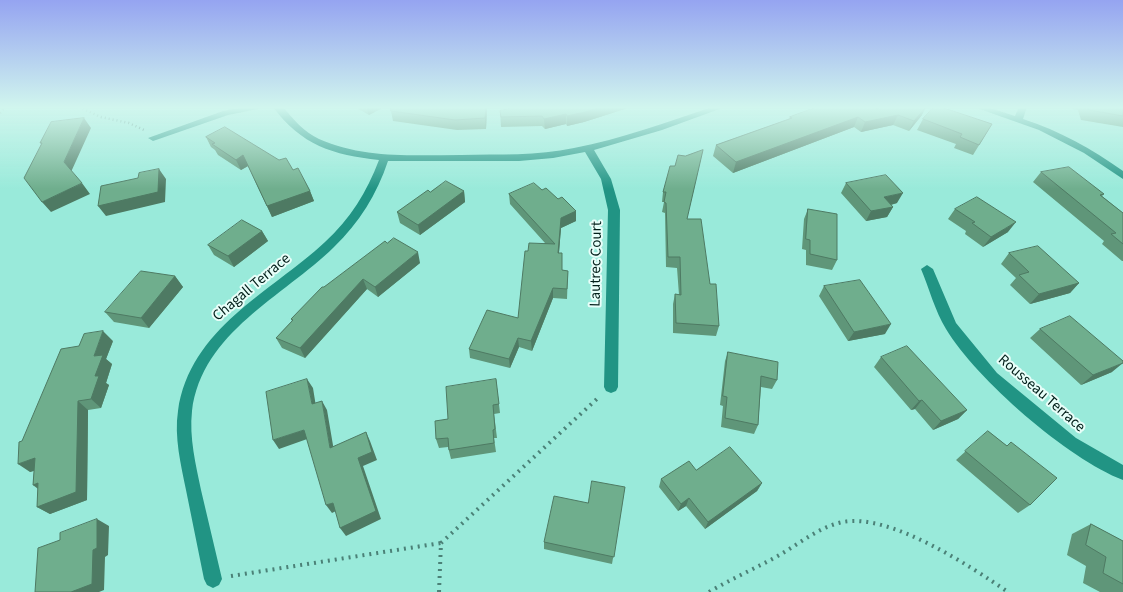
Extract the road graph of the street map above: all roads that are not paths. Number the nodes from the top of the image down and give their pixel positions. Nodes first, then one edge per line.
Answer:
1 (163, 135) edge
2 (305, 135) edge
3 (638, 135) edge
4 (1055, 135) edge
5 (153, 138) road end
6 (588, 148) junction
7 (384, 159) junction
8 (1123, 176) edge
9 (927, 269) dead end
10 (611, 387) road end
11 (1123, 473) edge
12 (213, 579) road end

1 - 5 street
2 - 7 street
3 - 6 street
4 - 8 street
6 - 7 street
6 - 10 street, Lautrec Court
7 - 12 street, Chagall Terrace
9 - 11 street, Rousseau Terrace

